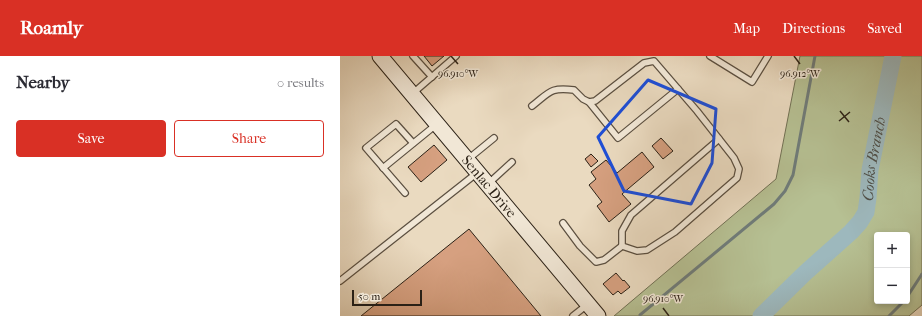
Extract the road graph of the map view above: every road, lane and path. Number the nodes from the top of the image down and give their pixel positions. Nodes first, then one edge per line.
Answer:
1 (413, 56) edge
2 (456, 56) edge
3 (710, 56) edge
4 (768, 56) edge
5 (383, 57) edge
6 (432, 77) junction
7 (678, 88) junction
8 (412, 94) junction
9 (589, 102) junction
10 (532, 106) dead end
11 (437, 124) junction
12 (494, 138) dead end
13 (719, 139) junction
14 (413, 143) junction
15 (467, 160) junction
16 (512, 162) dead end
17 (383, 168) junction
18 (477, 173) junction
19 (487, 185) junction
20 (405, 193) dead end
21 (563, 223) dead end
22 (622, 246) junction
23 (340, 281) edge
24 (588, 304) junction
25 (574, 316) edge
26 (598, 316) edge

1 - 6 lane
2 - 6 lane
3 - 4 lane
5 - 8 street, Senlac Drive
6 - 8 lane
7 - 9 lane
7 - 9 lane
7 - 13 lane
8 - 11 street, Senlac Drive
9 - 10 lane
11 - 14 lane
11 - 15 street, Senlac Drive
12 - 15 lane
13 - 22 lane
13 - 22 lane
14 - 17 lane
14 - 17 lane
15 - 18 street, Senlac Drive
16 - 19 lane
17 - 20 lane
18 - 19 street, Senlac Drive
18 - 23 lane
19 - 24 street, Senlac Drive
21 - 22 lane
24 - 25 lane
24 - 26 street, Senlac Drive

